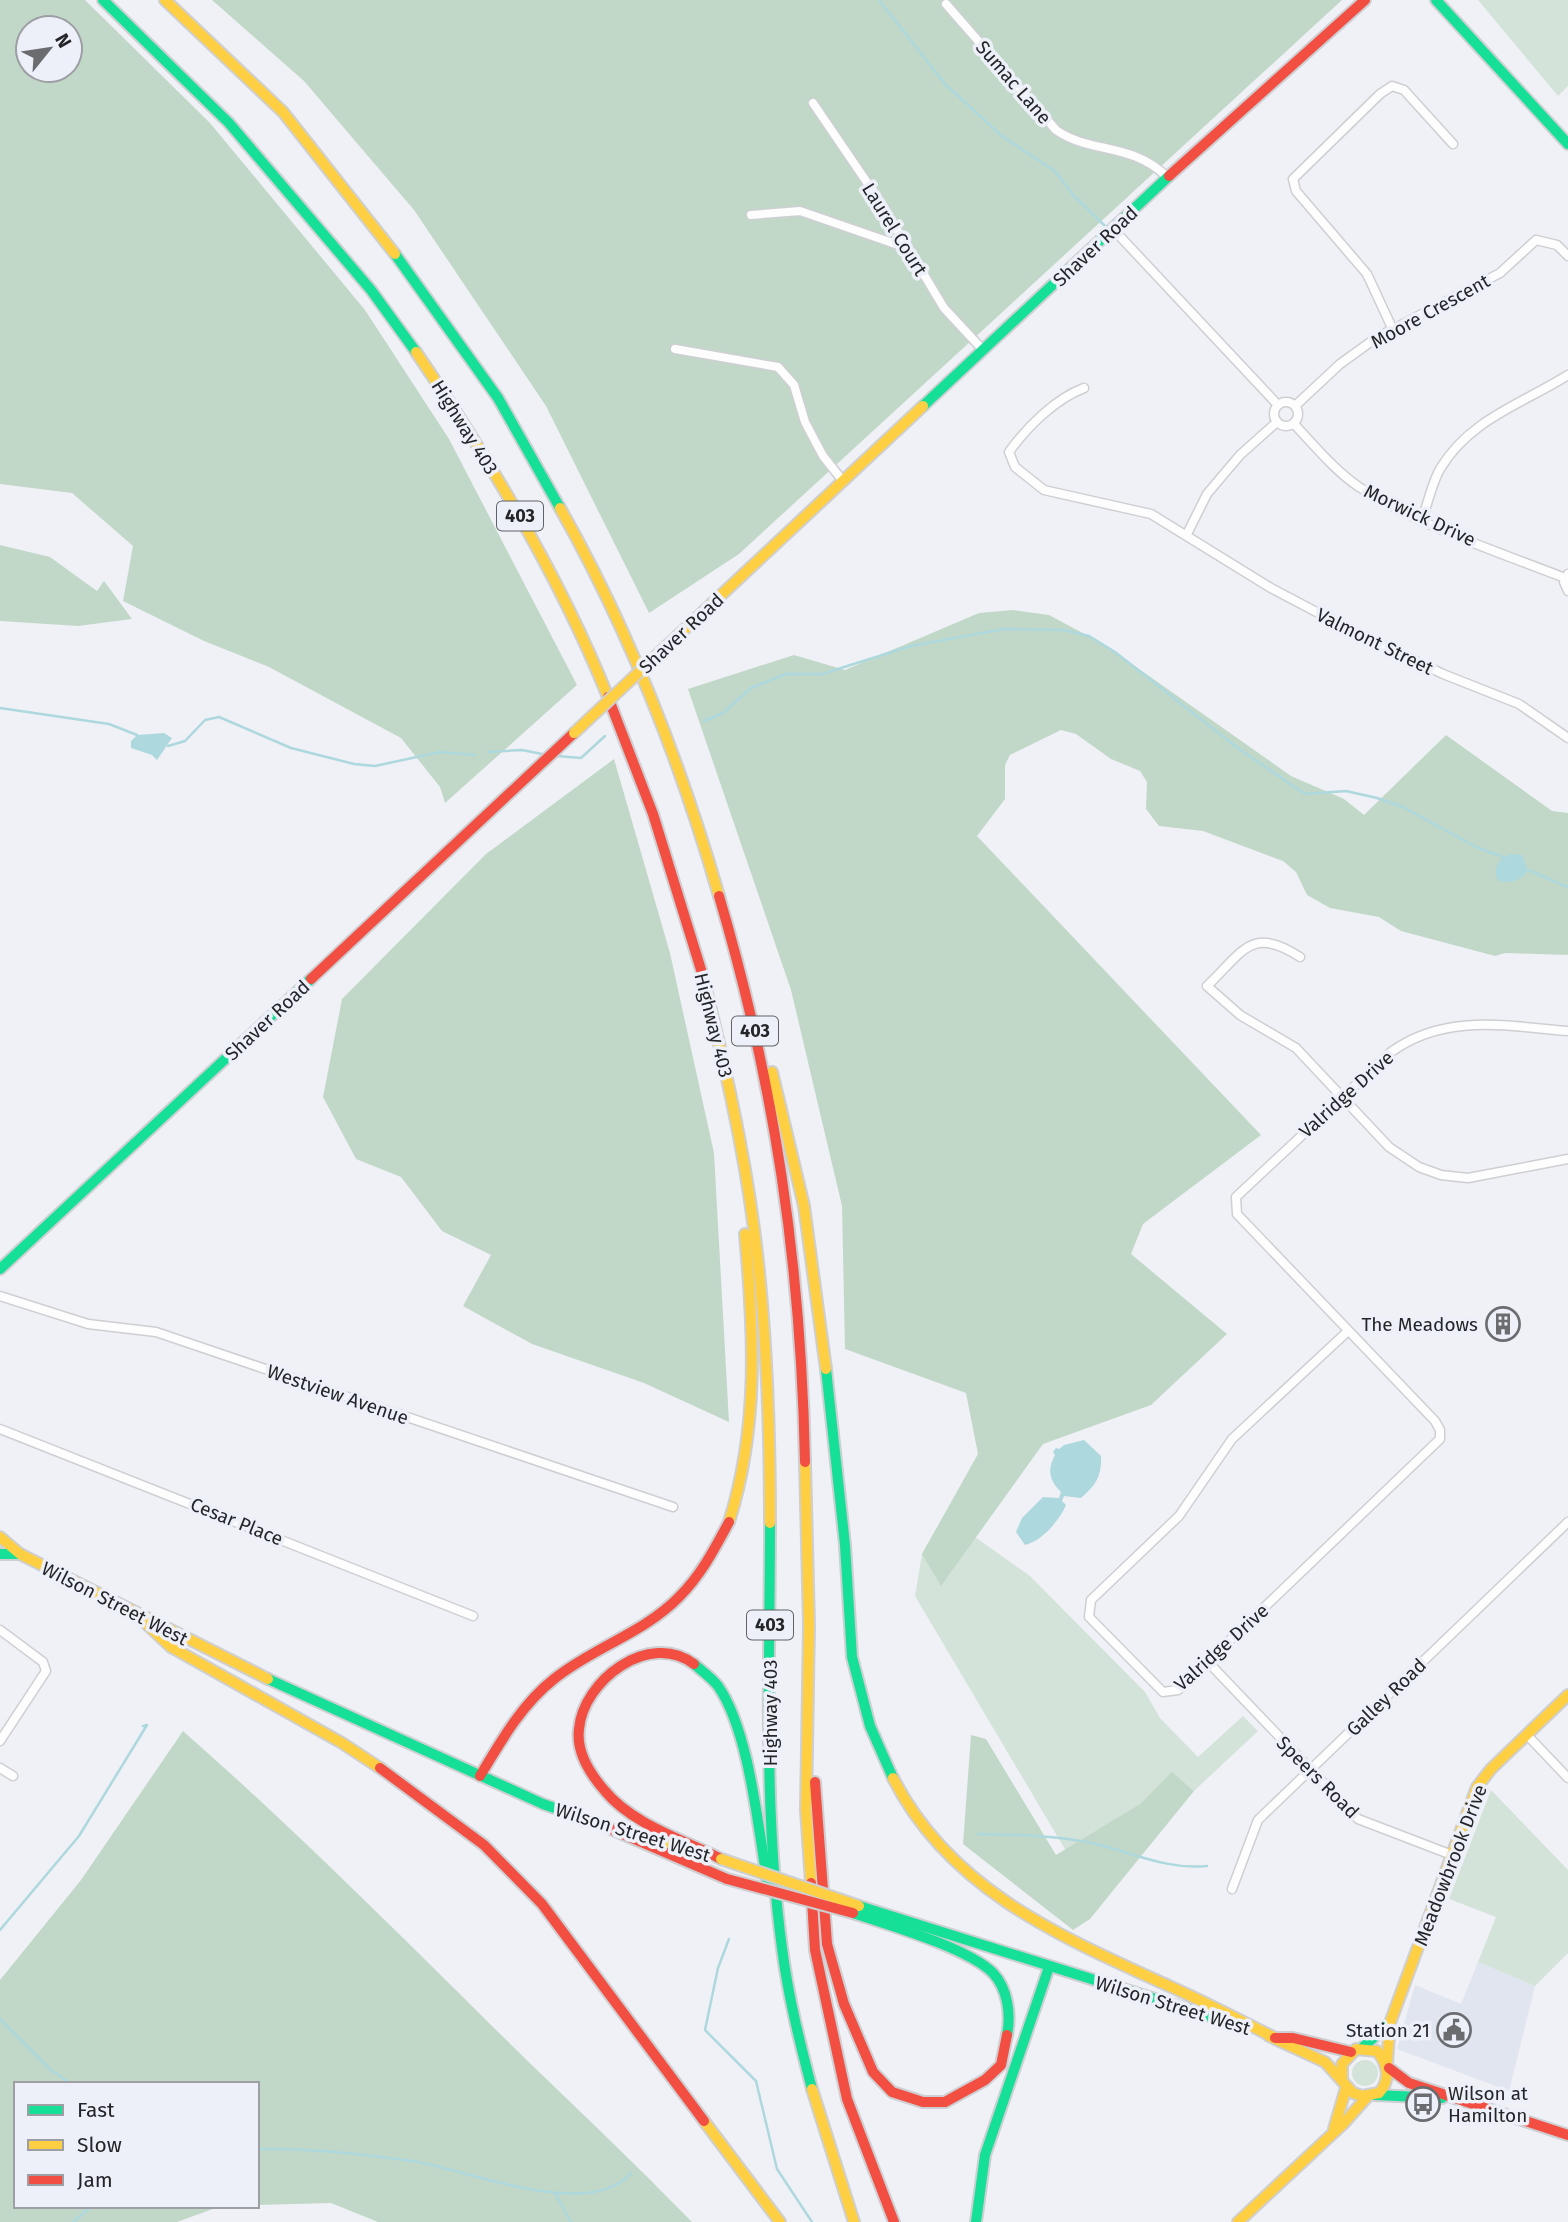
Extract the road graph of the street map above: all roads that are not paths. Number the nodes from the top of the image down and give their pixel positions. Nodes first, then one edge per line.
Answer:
1 (103, 0) edge
2 (165, 0) edge
3 (1365, 0) edge
4 (1436, 0) edge
5 (946, 4) dead end
6 (813, 103) dead end
7 (1452, 144) dead end
8 (1568, 144) edge
9 (1167, 177) junction
10 (751, 215) dead end
11 (1113, 229) junction
12 (907, 248) junction
13 (1568, 256) edge
14 (1393, 330) junction
15 (675, 349) dead end
16 (983, 351) junction
17 (1568, 374) edge
18 (1084, 388) dead end
19 (1278, 405) junction
20 (1295, 406) junction
21 (1277, 422) junction
22 (1294, 424) junction
23 (843, 481) junction
24 (1422, 519) junction
25 (1186, 534) junction
26 (1566, 576) edge
27 (1568, 591) edge
28 (1568, 738) edge
29 (1300, 957) dead end
30 (747, 990) junction
31 (715, 1021) junction
32 (1568, 1031) edge
33 (1341, 1097) junction
34 (1568, 1159) edge
35 (0, 1269) edge
36 (0, 1296) edge
37 (1348, 1331) junction
38 (0, 1429) edge
39 (673, 1507) dead end
40 (1568, 1522) edge
41 (0, 1537) edge
42 (0, 1554) edge
43 (20, 1554) junction
44 (137, 1615) junction
45 (473, 1616) dead end
46 (809, 1625) junction
47 (0, 1630) edge
48 (1208, 1662) junction
49 (1568, 1696) edge
50 (1527, 1735) junction
51 (0, 1741) edge
52 (0, 1768) edge
53 (1310, 1769) junction
54 (13, 1776) dead end
55 (480, 1776) junction
56 (1568, 1777) edge
57 (597, 1823) junction
58 (1452, 1855) junction
59 (722, 1859) junction
60 (1232, 1889) dead end
61 (856, 1910) junction
62 (783, 1958) junction
63 (1048, 1967) junction
64 (1390, 2023) junction
65 (1275, 2038) junction
66 (1362, 2048) junction
67 (1351, 2052) junction
68 (1388, 2066) junction
69 (1344, 2084) junction
70 (1371, 2096) junction
71 (1452, 2098) junction
72 (1334, 2129) junction
73 (1568, 2135) edge
74 (780, 2222) edge
75 (854, 2222) edge
76 (894, 2222) edge
77 (976, 2222) edge
78 (1238, 2222) edge

1 - 31 main road, Highway 403 / 403
2 - 30 main road, Highway 403 / 403
3 - 9 main road, Shaver Road
4 - 8 main road
5 - 9 street, Sumac Lane
6 - 12 street, Laurel Court
7 - 14 street
9 - 11 main road, Shaver Road
10 - 12 street
11 - 16 main road, Shaver Road
11 - 19 street
12 - 16 street, Laurel Court
13 - 14 street, Moore Crescent
14 - 20 street, Moore Crescent
15 - 23 street
16 - 23 main road, Shaver Road
17 - 24 street
18 - 25 street, Valmont Street
19 - 20 street
19 - 21 street
20 - 22 street
21 - 22 street
21 - 25 street
22 - 24 street, Morwick Drive
23 - 35 main road, Shaver Road, bridge
24 - 26 street, Morwick Drive
25 - 28 street, Valmont Street
26 - 27 street
29 - 33 street
30 - 46 main road, Highway 403 / 403
30 - 65 main road
31 - 55 main road
31 - 62 main road, Highway 403 / 403
32 - 33 street, Valridge Drive
33 - 34 street
33 - 37 street, Valridge Drive
36 - 39 street, Westview Avenue
37 - 48 street, Valridge Drive
37 - 48 street, Valridge Drive
38 - 45 street, Cesar Place
40 - 53 street, Galley Road
41 - 43 main road, Wilson Street West
42 - 43 main road, Wilson Street West
43 - 44 main road, Wilson Street West
44 - 55 main road, Wilson Street West
44 - 74 main road
46 - 61 main road
46 - 76 main road, Highway 403 / 403
47 - 51 street
48 - 53 street, Speers Road
49 - 50 main road, Meadowbrook Drive
50 - 56 street
50 - 58 main road, Meadowbrook Drive
52 - 54 street
53 - 58 street, Speers Road
53 - 60 street, Galley Road
55 - 57 main road, Wilson Street West
57 - 59 main road, Wilson Street West
57 - 61 main road, bridge
58 - 64 main road, Meadowbrook Drive
59 - 61 main road, Wilson Street West, bridge
59 - 62 main road
61 - 63 main road, Wilson Street West
62 - 75 main road, Highway 403 / 403
63 - 65 main road, Wilson Street West
63 - 77 main road
64 - 66 main road, Meadowbrook Drive
64 - 68 main road, Meadowbrook Drive
65 - 67 main road, Wilson Street West
65 - 69 main road, Wilson Street West
66 - 67 main road
66 - 68 main road
67 - 69 main road
68 - 70 main road
68 - 71 main road
69 - 70 main road
69 - 72 main road
70 - 71 main road
70 - 72 main road
71 - 73 main road
72 - 78 main road

